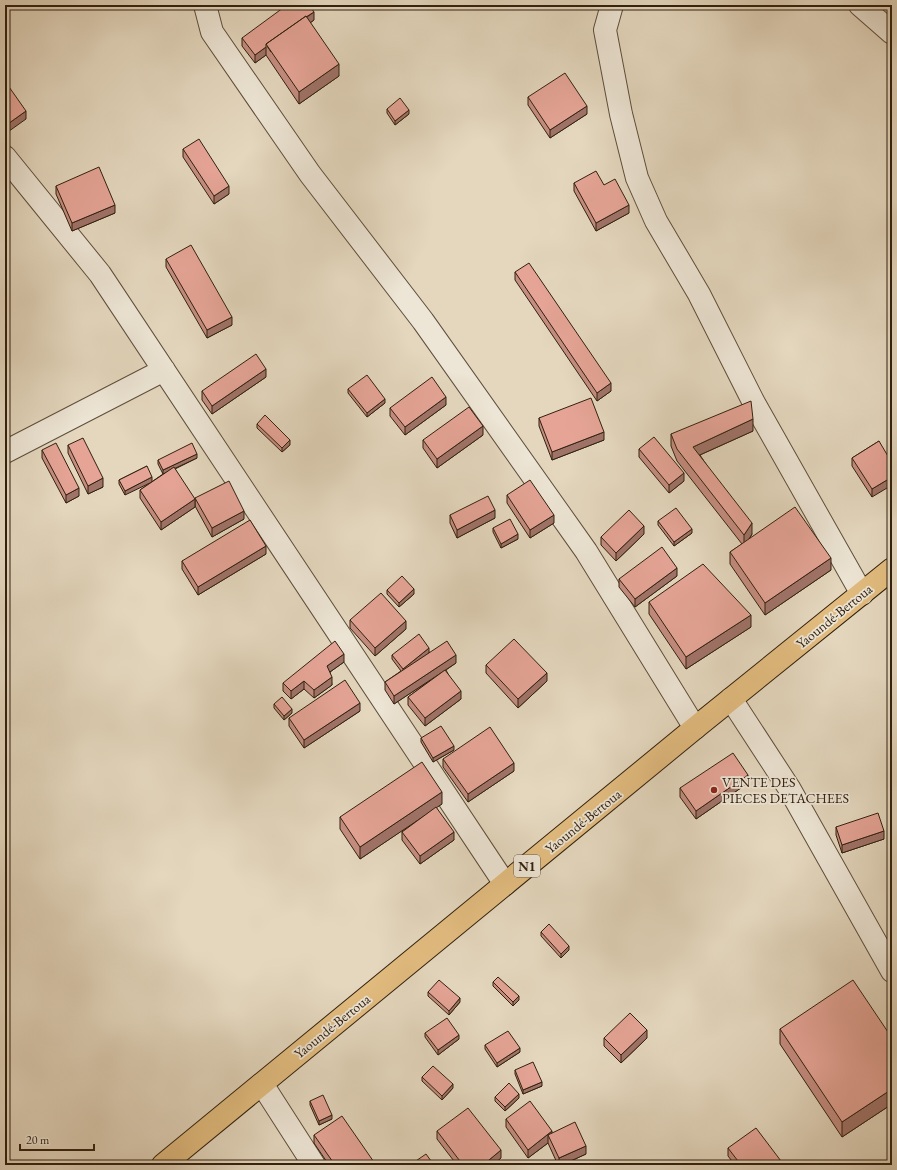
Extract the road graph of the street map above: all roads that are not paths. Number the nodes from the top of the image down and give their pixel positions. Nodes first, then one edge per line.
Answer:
1 (205, 5) edge
2 (612, 5) edge
3 (860, 5) edge
4 (892, 33) edge
5 (5, 157) edge
6 (164, 370) junction
7 (5, 452) edge
8 (892, 569) edge
9 (862, 594) junction
10 (731, 699) junction
11 (695, 728) junction
12 (506, 884) junction
13 (892, 971) edge
14 (262, 1084) junction
15 (163, 1165) edge
16 (314, 1165) edge

1 - 11 street
2 - 9 street
3 - 4 street
5 - 6 street
6 - 7 street
6 - 12 street
8 - 9 highway, Yaoundé-Bertoua / N1
9 - 10 highway, Yaoundé-Bertoua / N1
10 - 11 highway, Yaoundé-Bertoua / N1
10 - 13 street
11 - 12 highway, Yaoundé-Bertoua / N1
12 - 14 highway, Yaoundé-Bertoua / N1
14 - 15 highway, Yaoundé-Bertoua / N1
14 - 16 street

